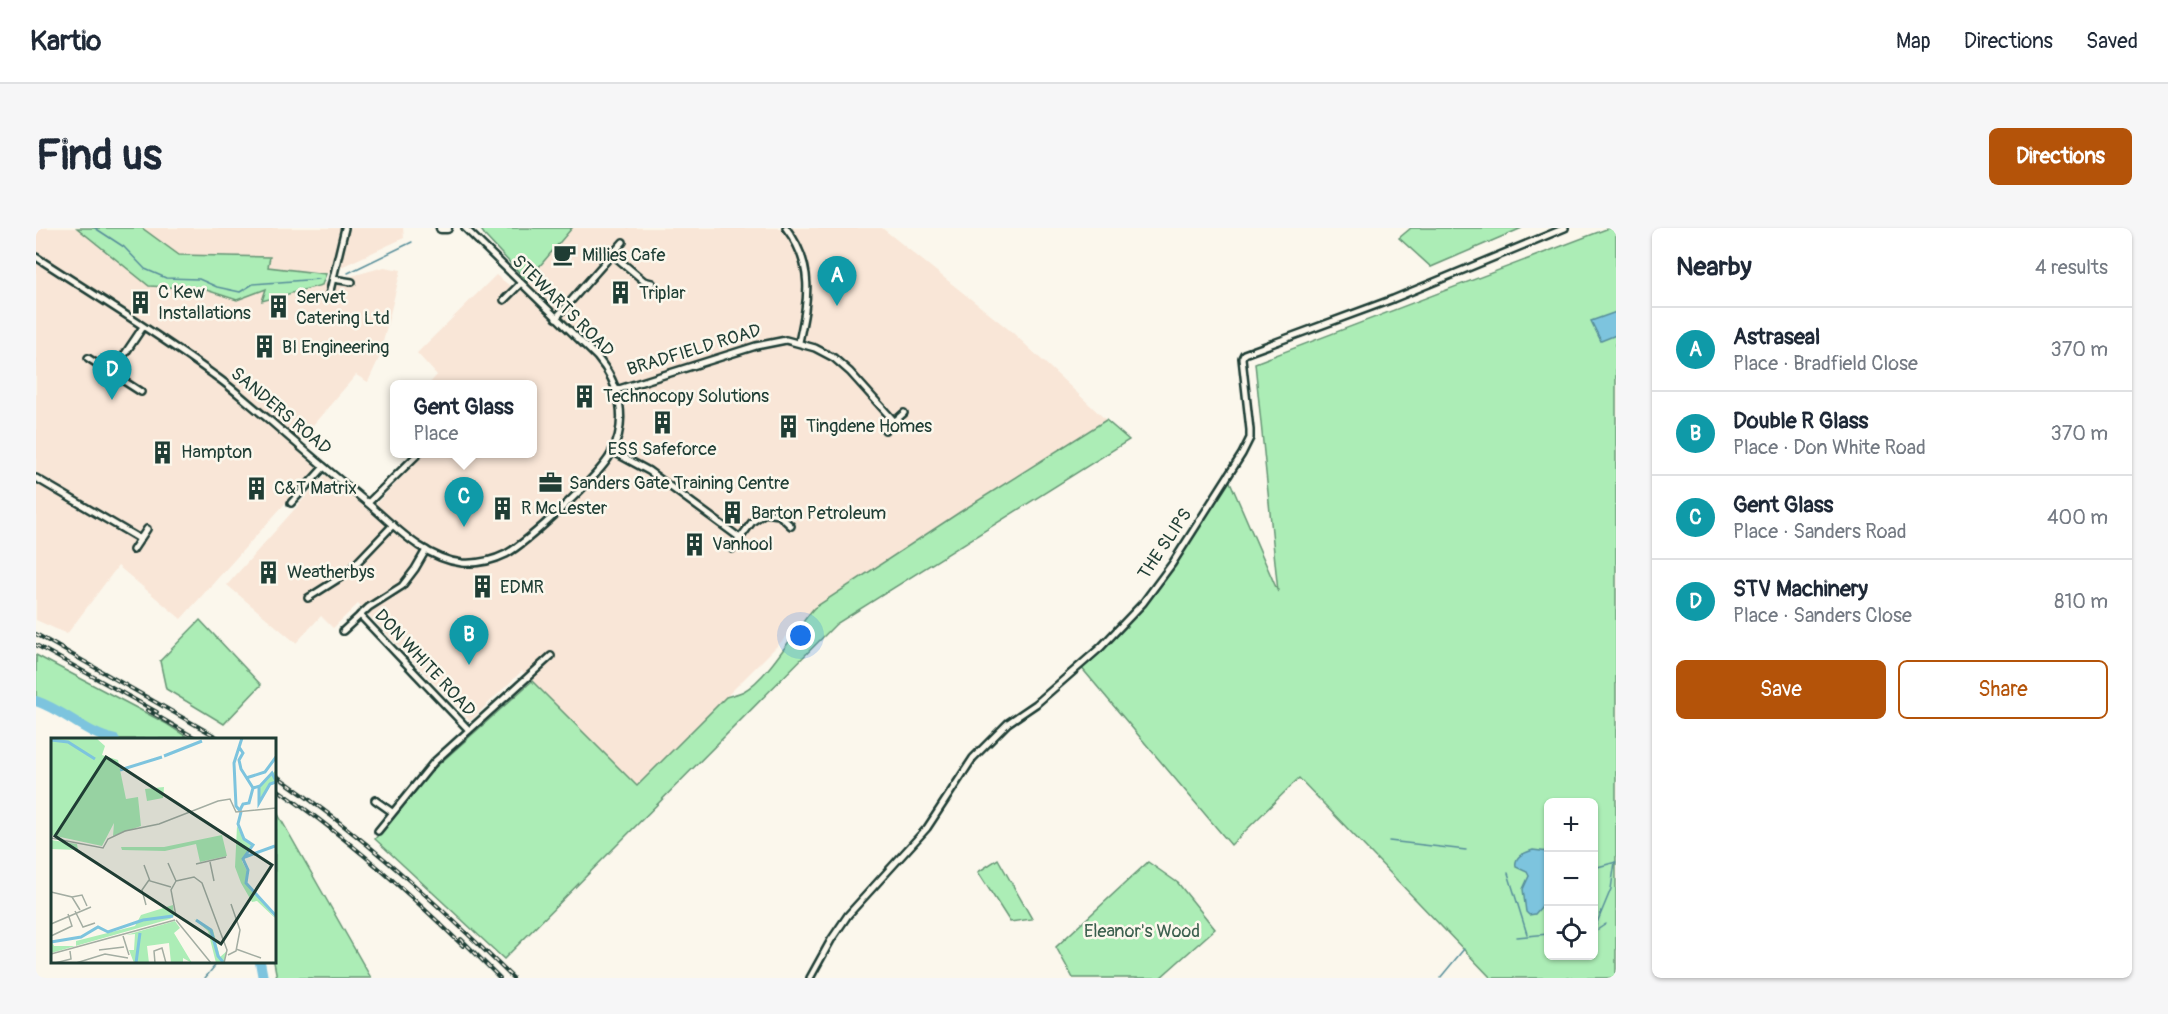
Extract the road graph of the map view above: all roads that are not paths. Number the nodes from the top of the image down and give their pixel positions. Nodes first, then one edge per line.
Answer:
1 (345, 228) edge
2 (441, 228) edge
3 (447, 228) edge
4 (465, 228) edge
5 (786, 228) edge
6 (1565, 228) edge
7 (623, 242) dead end
8 (612, 254) junction
9 (36, 257) edge
10 (333, 279) junction
11 (352, 282) dead end
12 (652, 283) dead end
13 (520, 284) junction
14 (329, 295) dead end
15 (504, 300) dead end
16 (556, 318) junction
17 (143, 327) junction
18 (799, 342) junction
19 (88, 358) dead end
20 (112, 373) junction
21 (616, 390) junction
22 (141, 392) dead end
23 (904, 413) dead end
24 (894, 421) junction
25 (885, 430) dead end
26 (612, 451) junction
27 (413, 458) edge
28 (324, 466) junction
29 (36, 478) edge
30 (291, 503) dead end
31 (368, 503) junction
32 (393, 525) junction
33 (791, 526) dead end
34 (147, 529) dead end
35 (740, 538) junction
36 (140, 539) junction
37 (732, 549) dead end
38 (133, 550) dead end
39 (426, 550) junction
40 (308, 598) dead end
41 (360, 615) junction
42 (343, 631) dead end
43 (551, 656) dead end
44 (469, 730) junction
45 (375, 800) dead end
46 (392, 812) junction
47 (378, 831) dead end
48 (810, 978) edge

1 - 10 street
2 - 3 main road
4 - 13 street, STEWARTS ROAD
5 - 18 street
6 - 48 street, THE SLIPS
7 - 8 street
8 - 12 street
8 - 16 street
9 - 17 street, SANDERS ROAD
10 - 11 street
10 - 14 street
13 - 15 street
13 - 16 street, STEWARTS ROAD
16 - 21 street, STEWARTS ROAD
17 - 20 street
17 - 28 street, SANDERS ROAD
18 - 21 street, BRADFIELD ROAD
18 - 24 street, BRADFIELD ROAD
19 - 20 street
20 - 22 street
21 - 26 street, STEWARTS ROAD
23 - 24 street
24 - 25 street
26 - 35 street
26 - 39 street, SANDERS ROAD
27 - 31 street
28 - 30 street
28 - 31 street, SANDERS ROAD
29 - 36 street
31 - 32 street, SANDERS ROAD
32 - 39 street, SANDERS ROAD
32 - 40 street
33 - 35 street
34 - 36 street
35 - 37 street
36 - 38 street
39 - 41 street, DON WHITE ROAD
41 - 42 street, DON WHITE ROAD
41 - 44 street, DON WHITE ROAD
43 - 44 street, DON WHITE ROAD
44 - 46 street, DON WHITE ROAD
45 - 46 street
46 - 47 street, DON WHITE ROAD

